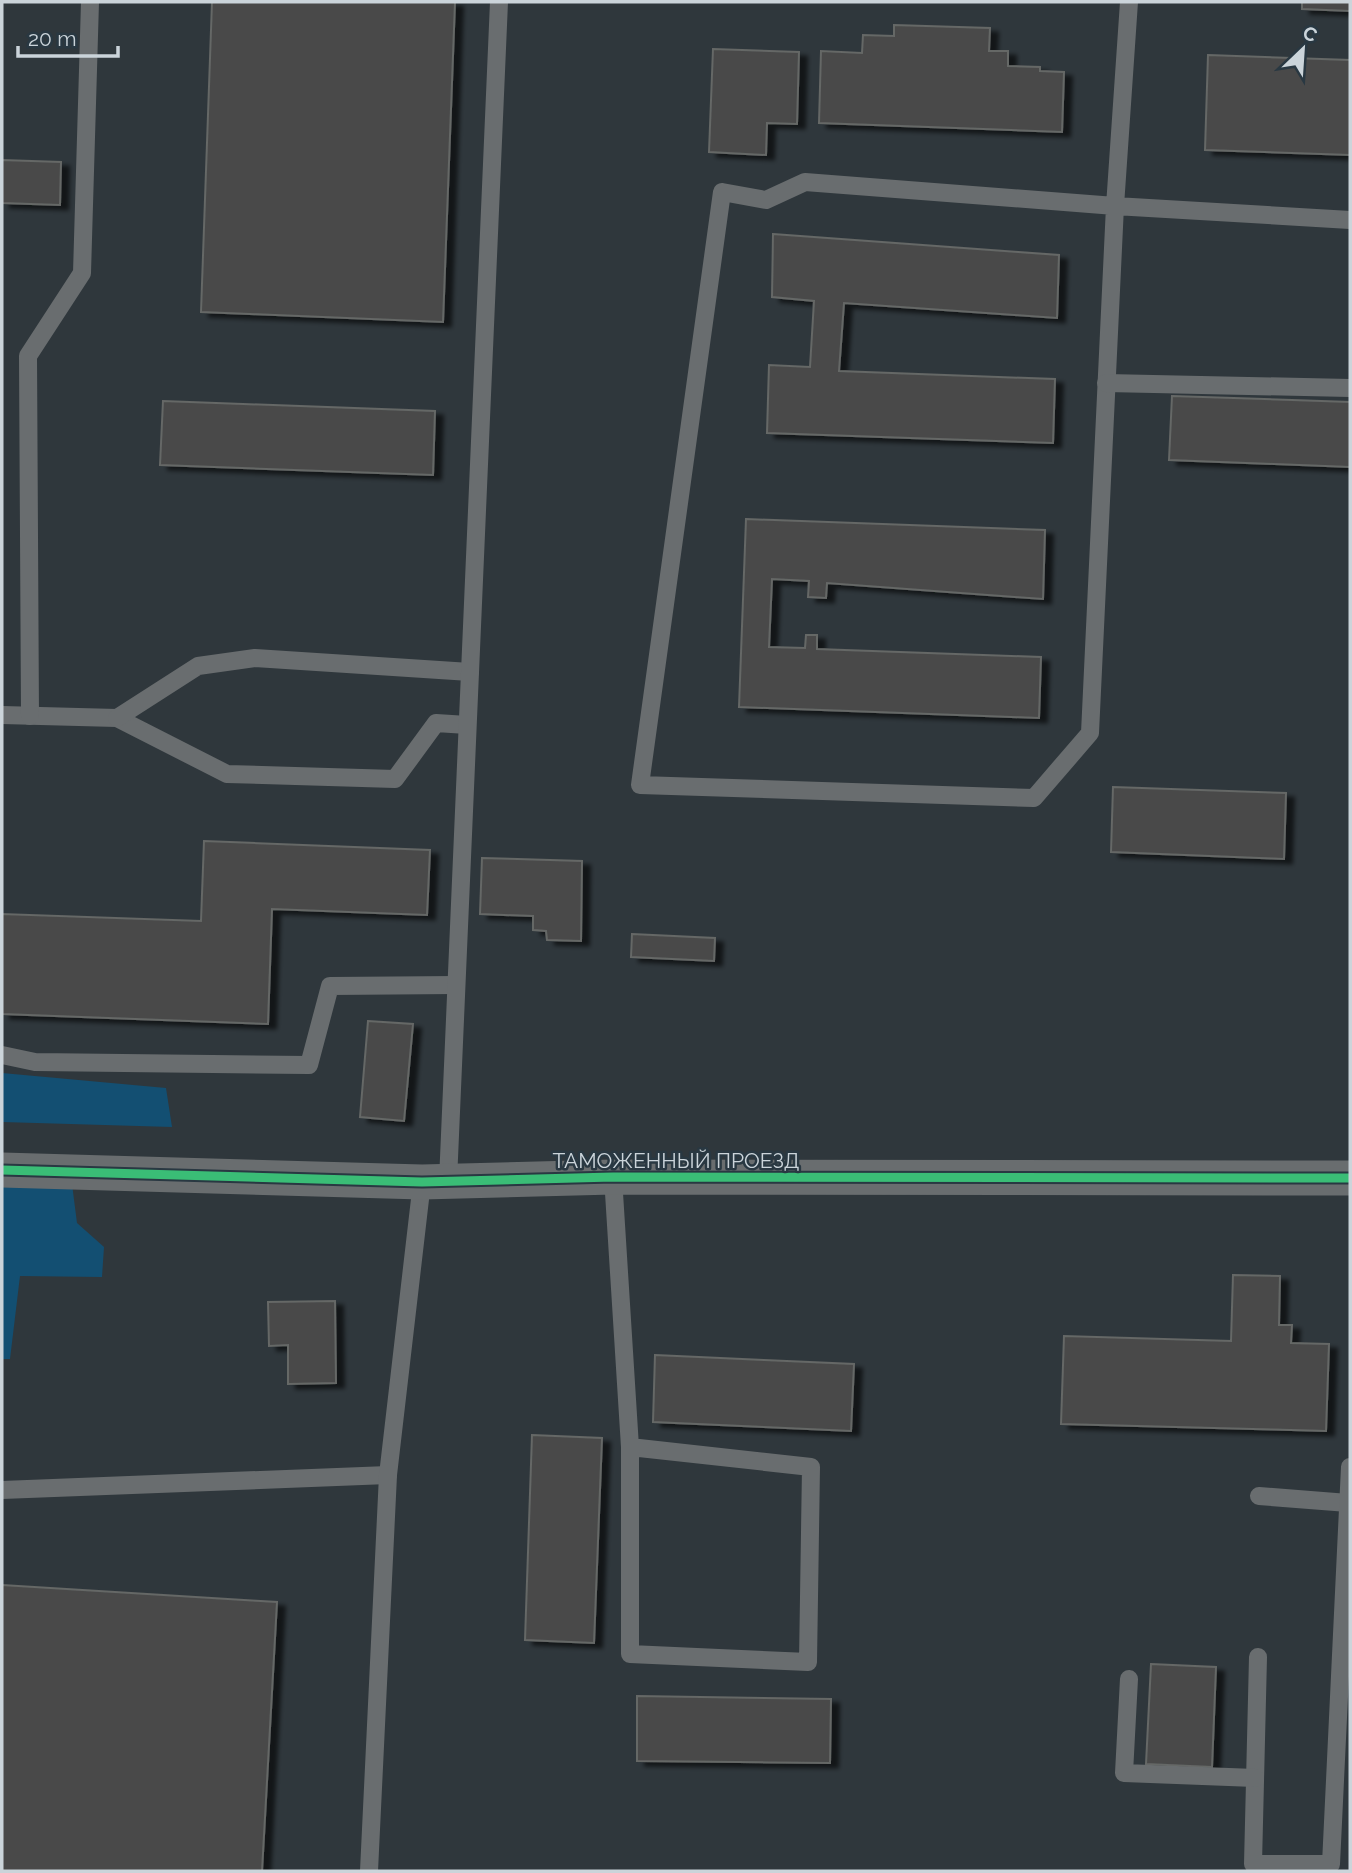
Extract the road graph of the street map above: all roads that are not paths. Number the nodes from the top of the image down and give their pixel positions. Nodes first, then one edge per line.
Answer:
1 (90, 2) edge
2 (499, 2) edge
3 (1129, 2) edge
4 (1115, 206) junction
5 (1350, 220) edge
6 (1106, 383) junction
7 (1350, 388) edge
8 (470, 672) junction
9 (2, 715) edge
10 (30, 716) junction
11 (117, 718) junction
12 (467, 725) junction
13 (456, 985) junction
14 (2, 1055) edge
15 (2, 1170) edge
16 (613, 1177) junction
17 (1350, 1178) edge
18 (435, 1181) junction
19 (630, 1447) junction
20 (1350, 1467) edge
21 (388, 1475) junction
22 (2, 1490) edge
23 (1349, 1493) edge
24 (1259, 1496) dead end
25 (1258, 1657) dead end
26 (1129, 1679) dead end
27 (1255, 1778) junction
28 (369, 1871) edge

1 - 10 lane
2 - 8 lane
3 - 4 lane
4 - 5 lane
4 - 6 lane
4 - 6 lane
6 - 7 lane
8 - 11 lane
8 - 12 lane
9 - 10 lane
10 - 11 lane
11 - 12 lane
12 - 13 lane
13 - 14 lane
13 - 18 lane
15 - 18 street, ТАМОЖЕННЫЙ ПРОЕЗД
16 - 17 street, ТАМОЖЕННЫЙ ПРОЕЗД
16 - 18 street, ТАМОЖЕННЫЙ ПРОЕЗД
16 - 19 lane
18 - 21 lane
19 - 19 lane
20 - 23 lane
21 - 22 lane
21 - 28 lane
23 - 24 lane
23 - 27 lane
25 - 27 lane
26 - 27 lane

